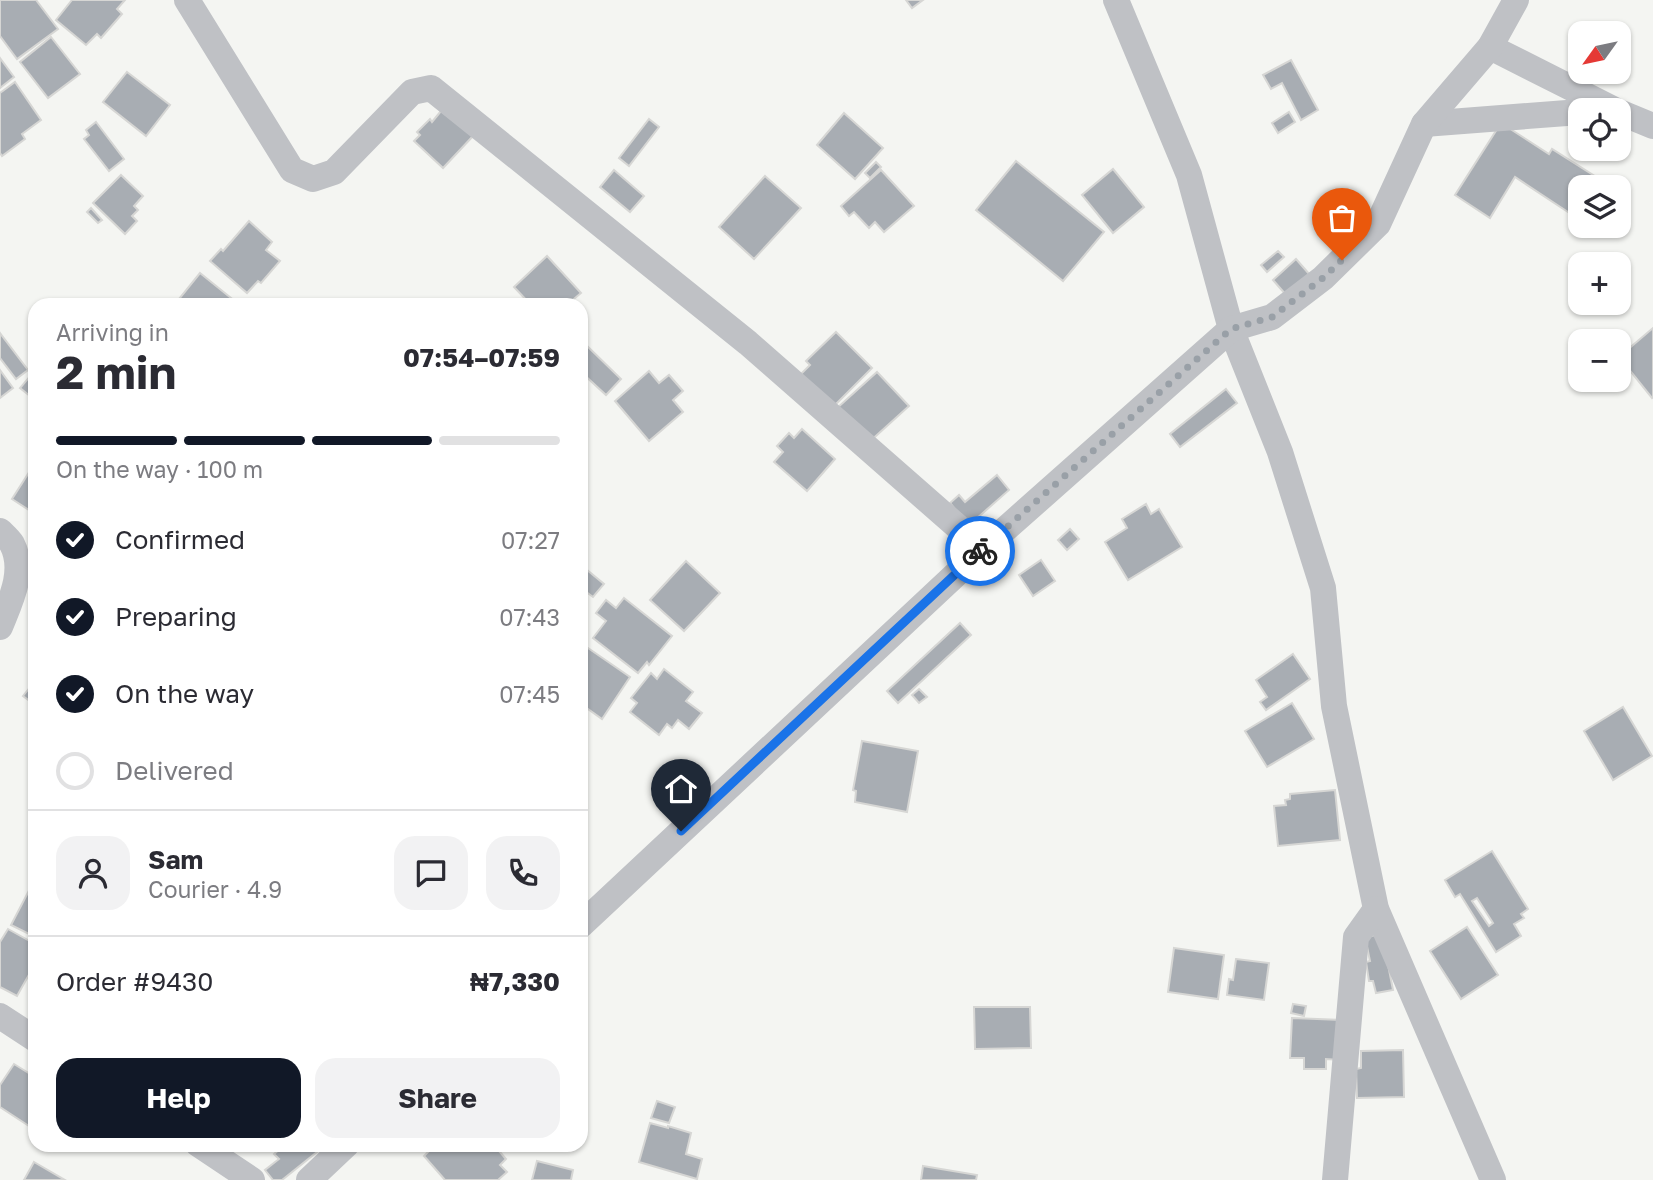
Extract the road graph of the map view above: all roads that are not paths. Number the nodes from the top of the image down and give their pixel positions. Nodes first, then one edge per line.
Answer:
1 (187, 0) edge
2 (1116, 0) edge
3 (1516, 0) edge
4 (1490, 47) junction
5 (1592, 98) edge
6 (1568, 113) edge
7 (1631, 118) edge
8 (1424, 124) junction
9 (1652, 130) edge
10 (1231, 329) junction
11 (0, 531) edge
12 (983, 548) junction
13 (0, 628) edge
14 (1376, 909) junction
15 (588, 918) edge
16 (0, 1016) edge
17 (28, 1034) edge
18 (210, 1152) edge
19 (339, 1152) edge
20 (252, 1180) edge
21 (309, 1180) edge
22 (1335, 1180) edge
23 (1493, 1180) edge

1 - 12 street
2 - 10 street
3 - 4 street
4 - 5 street
4 - 8 street
6 - 8 street
7 - 9 street
8 - 10 street
10 - 12 street
10 - 14 street
11 - 13 street
12 - 15 street
14 - 22 street
14 - 23 street
16 - 17 street
18 - 20 street
19 - 21 street

